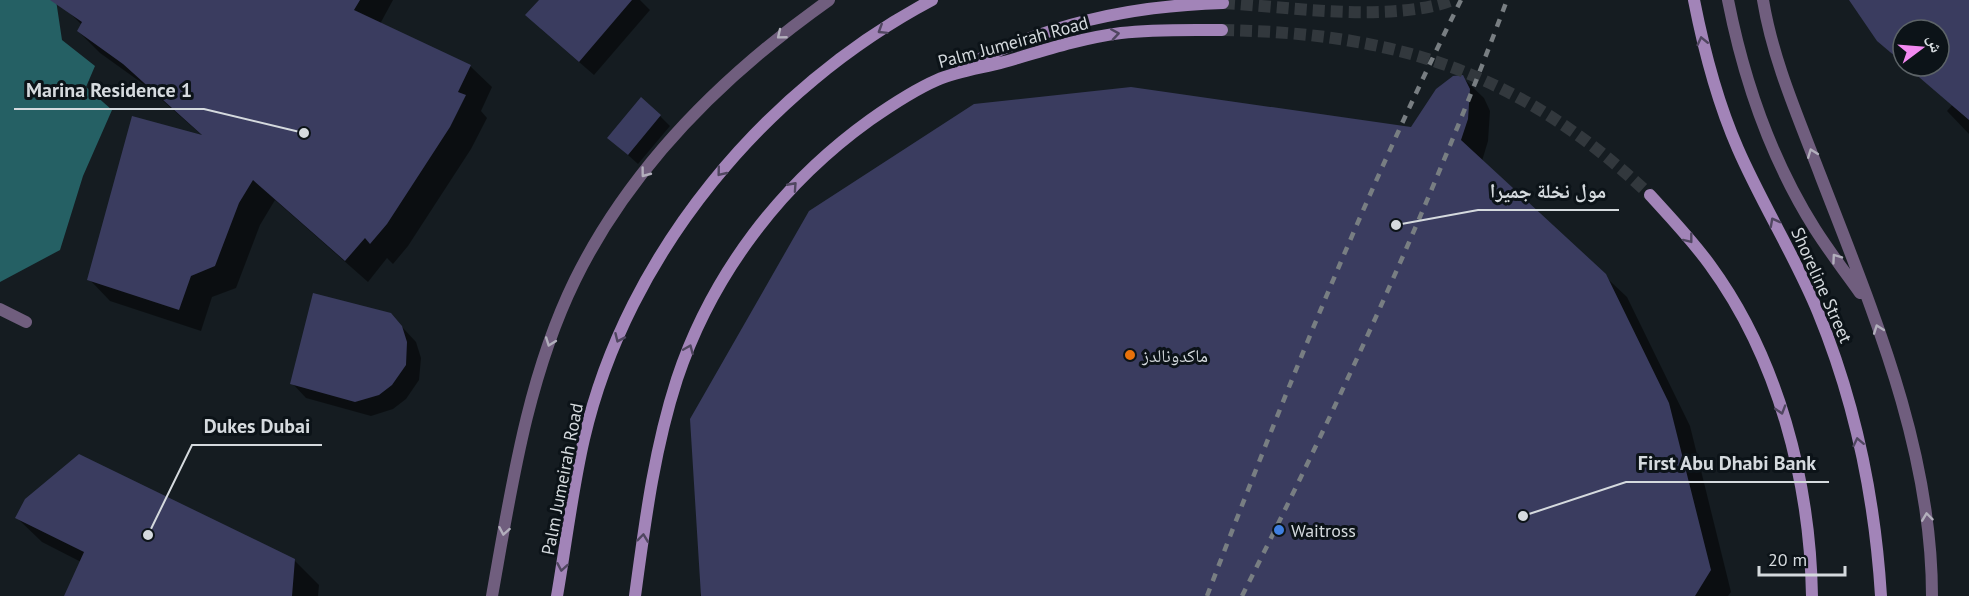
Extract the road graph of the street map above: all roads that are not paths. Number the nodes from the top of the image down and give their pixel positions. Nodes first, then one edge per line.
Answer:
1 (829, 0) edge
2 (933, 0) edge
3 (1694, 0) edge
4 (1728, 0) edge
5 (1763, 0) edge
6 (1223, 3) dead end
7 (1222, 30) tunnel mouth
8 (937, 80) junction
9 (1650, 195) tunnel mouth
10 (1869, 306) junction
11 (0, 309) edge
12 (26, 322) dead end
13 (492, 596) edge
14 (557, 596) edge
15 (635, 596) edge
16 (1812, 596) edge
17 (1881, 596) edge
18 (1932, 596) edge

1 -> 13 street
2 -> 14 main road, Palm Jumeirah Road
17 -> 3 main road, Shoreline Street
10 -> 4 street
10 -> 5 street
6 - 8 main road
8 -> 7 main road, Palm Jumeirah Road
15 -> 8 main road, Palm Jumeirah Road
9 -> 16 main road
18 -> 10 street
11 - 12 street

